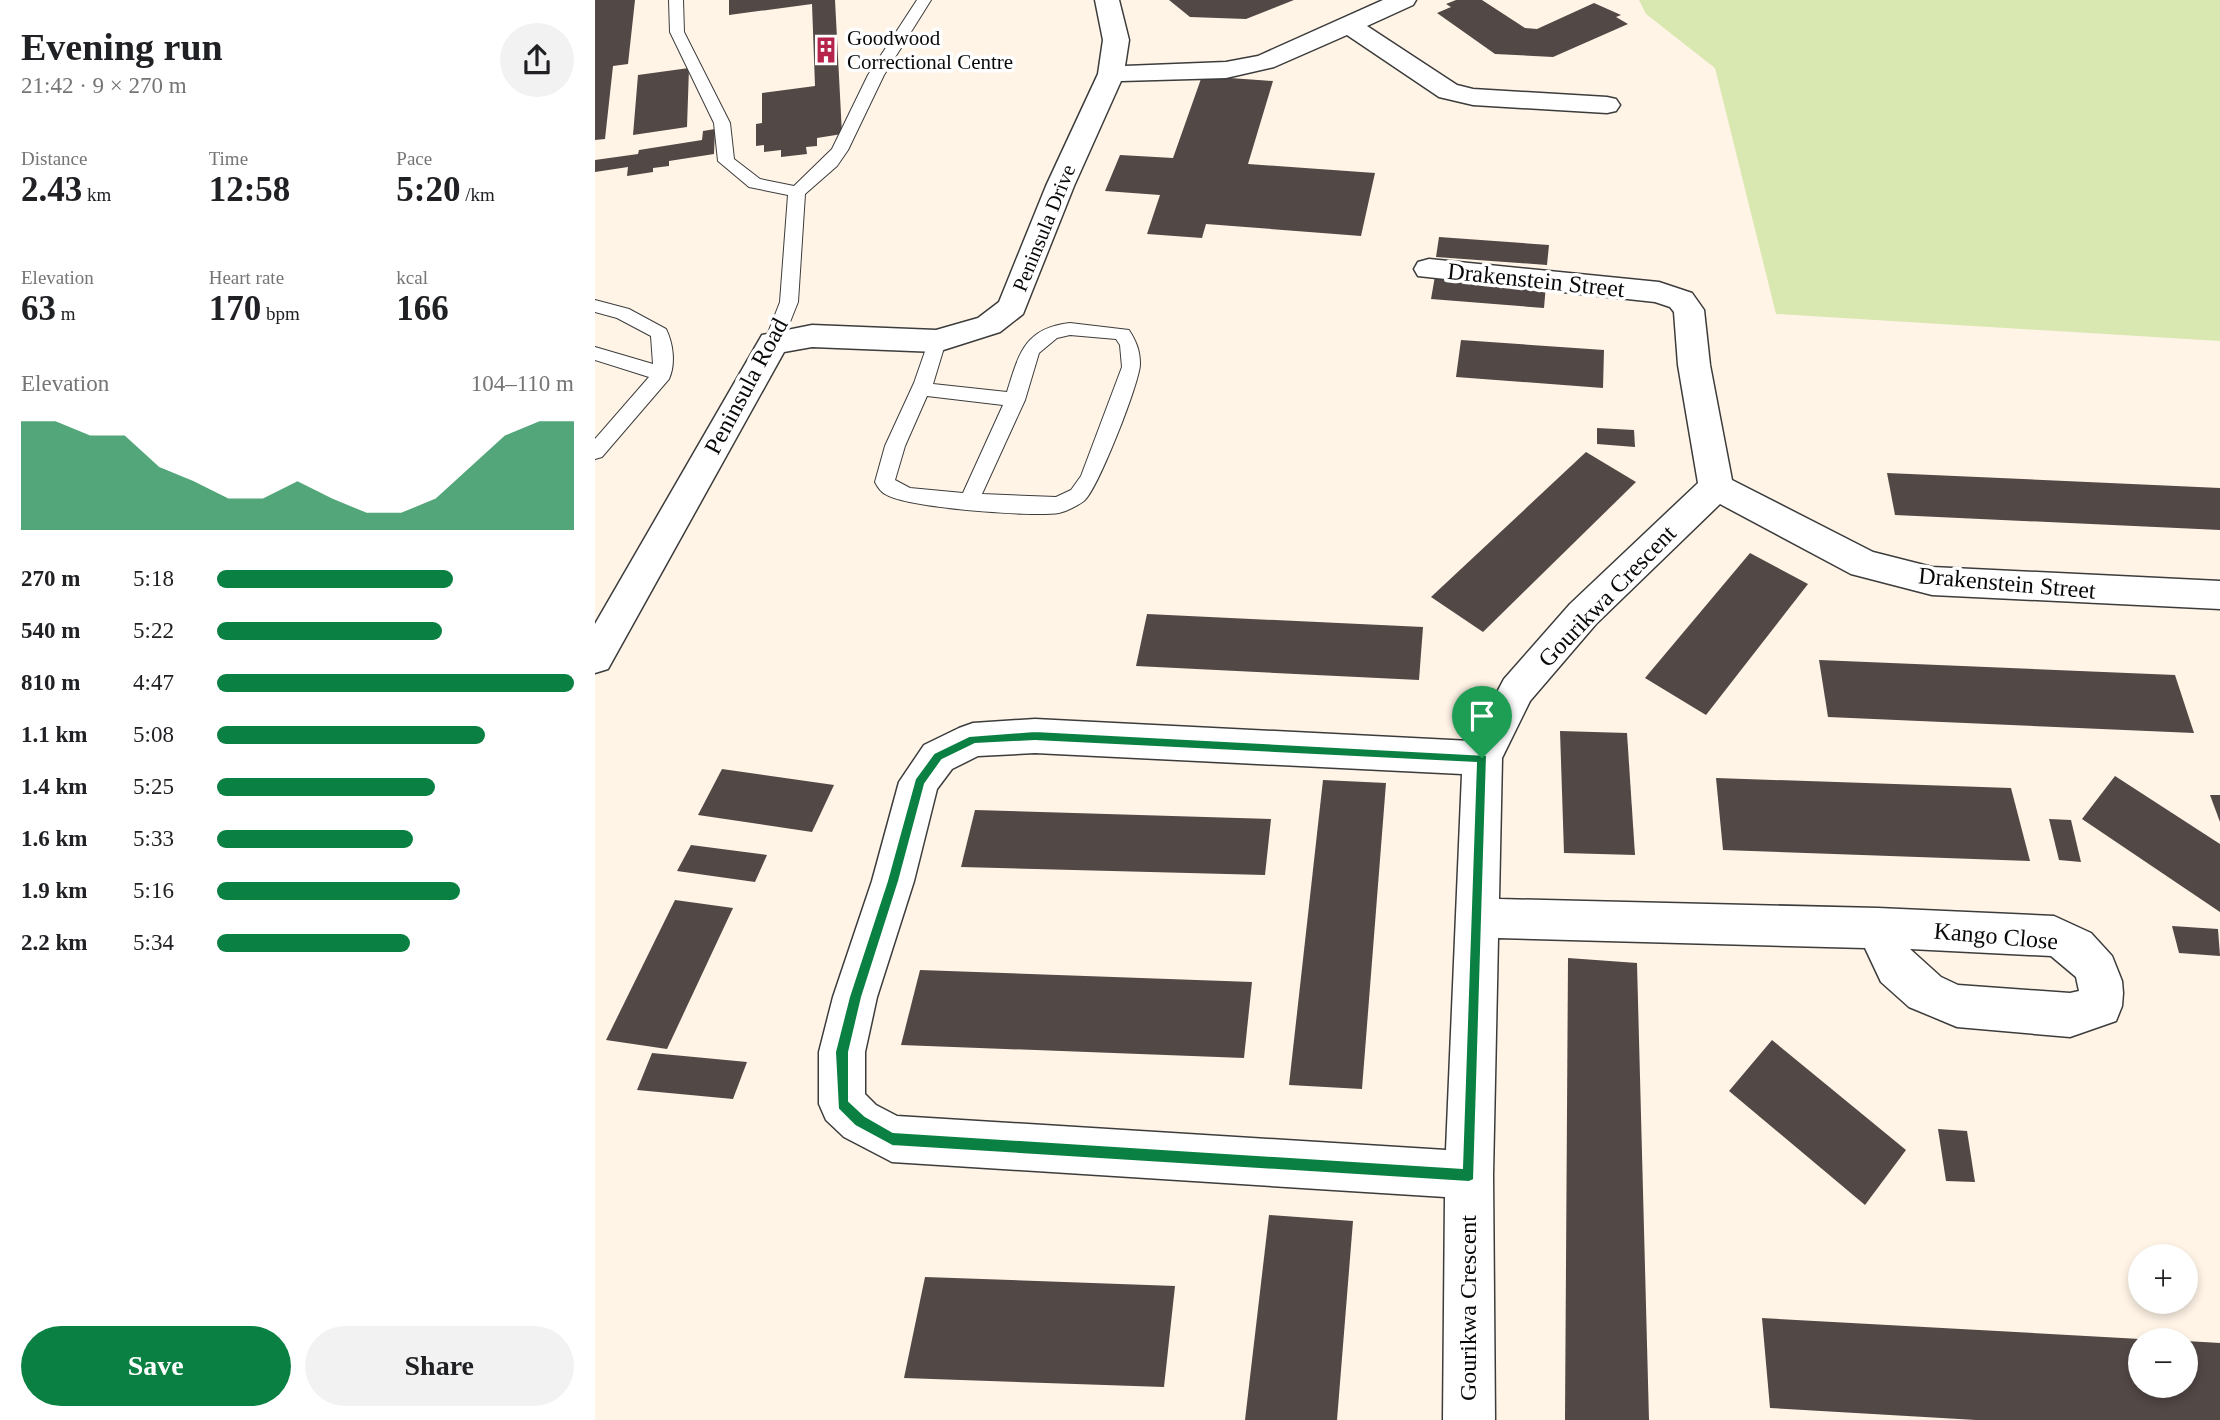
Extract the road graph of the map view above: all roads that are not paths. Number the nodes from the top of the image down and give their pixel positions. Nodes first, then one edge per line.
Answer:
1 (676, 0) edge
2 (924, 0) edge
3 (1107, 0) edge
4 (1404, 0) edge
5 (1348, 25) junction
6 (1111, 74) junction
7 (1607, 105) dead end
8 (797, 192) junction
9 (1429, 269) dead end
10 (595, 306) edge
11 (937, 341) junction
12 (773, 343) junction
13 (595, 353) edge
14 (662, 374) junction
15 (921, 389) junction
16 (1015, 400) junction
17 (597, 448) edge
18 (1716, 487) junction
19 (969, 500) junction
20 (2220, 595) edge
21 (595, 658) edge
22 (1482, 758) junction
23 (1477, 918) junction
24 (1878, 928) dead end
25 (1469, 1175) junction
26 (1469, 1420) edge

1 - 8 lane
2 - 8 lane
3 - 6 street, Peninsula Drive
4 - 5 street
5 - 6 street
5 - 7 street
6 - 11 street, Peninsula Drive
8 - 12 lane, Peninsula Road
9 - 18 street, Drakenstein Street
10 - 14 lane
11 - 12 street, Peninsula Drive
11 - 15 lane
12 - 21 street, Peninsula Road
13 - 14 lane
14 - 17 lane
15 - 16 lane
15 - 19 lane
16 - 19 lane
16 - 19 lane
18 - 20 street, Drakenstein Street
18 - 22 street, Gourikwa Crescent
22 - 23 street, Gourikwa Crescent
22 - 25 street
23 - 24 street
23 - 25 street, Gourikwa Crescent
25 - 26 street, Gourikwa Crescent

